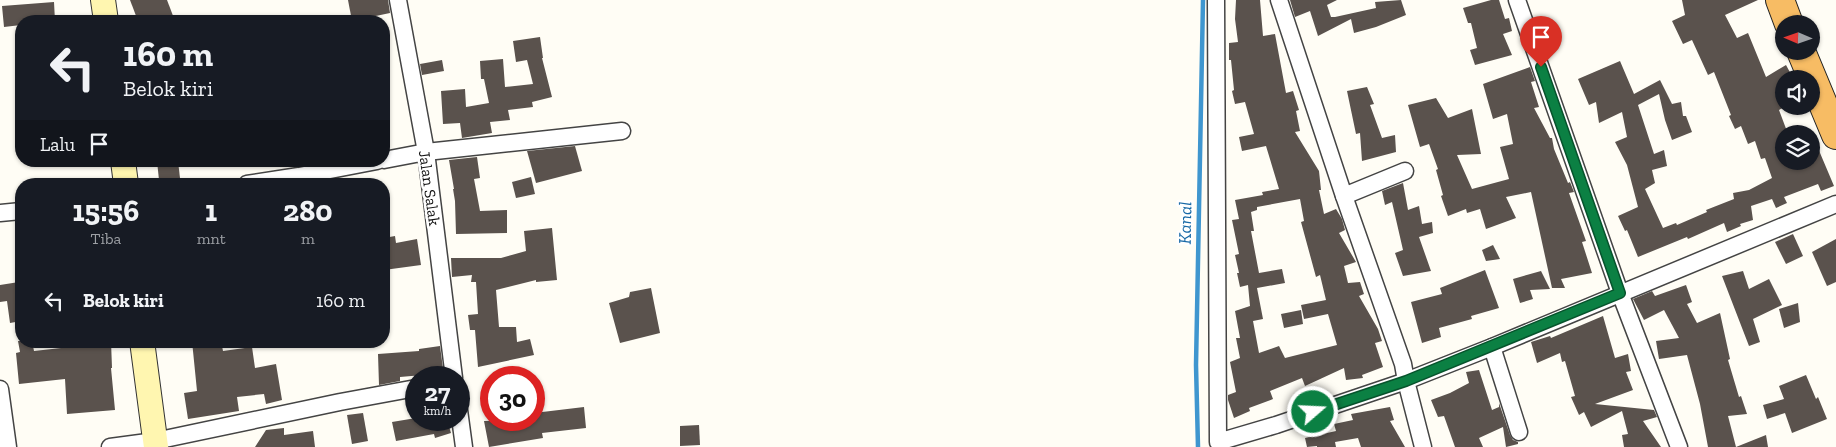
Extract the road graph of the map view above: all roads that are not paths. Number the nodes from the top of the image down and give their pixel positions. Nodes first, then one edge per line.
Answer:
1 (103, 0) edge
2 (398, 0) edge
3 (1216, 0) edge
4 (1279, 0) edge
5 (1516, 0) edge
6 (1780, 0) edge
7 (105, 15) edge
8 (1786, 15) edge
9 (1804, 60) edge
10 (622, 131) dead end
11 (1836, 136) edge
12 (426, 152) junction
13 (390, 159) edge
14 (346, 167) edge
15 (1405, 171) dead end
16 (286, 178) edge
17 (1344, 196) junction
18 (1836, 204) edge
19 (15, 212) edge
20 (0, 213) edge
21 (1620, 293) junction
22 (1492, 347) junction
23 (143, 348) edge
24 (453, 366) edge
25 (1406, 381) junction
26 (0, 389) edge
27 (405, 390) edge
28 (462, 431) edge
29 (1519, 432) dead end
30 (155, 444) edge
31 (1218, 445) edge
32 (8, 447) edge
33 (110, 447) edge
34 (464, 447) edge
35 (1423, 447) edge
36 (1679, 447) edge

1 - 7 main road
2 - 12 street, Jalan Salak
3 - 31 street
4 - 17 street
5 - 21 street
6 - 8 highway
9 - 11 highway
10 - 12 street
12 - 13 street
12 - 24 street, Jalan Salak
14 - 16 street
15 - 17 street
17 - 25 street
18 - 21 street
19 - 20 street
21 - 22 street
21 - 36 street
22 - 25 street
22 - 29 street
23 - 30 main road
25 - 31 street
25 - 35 street
26 - 32 street
27 - 30 street
28 - 34 street
30 - 33 street

